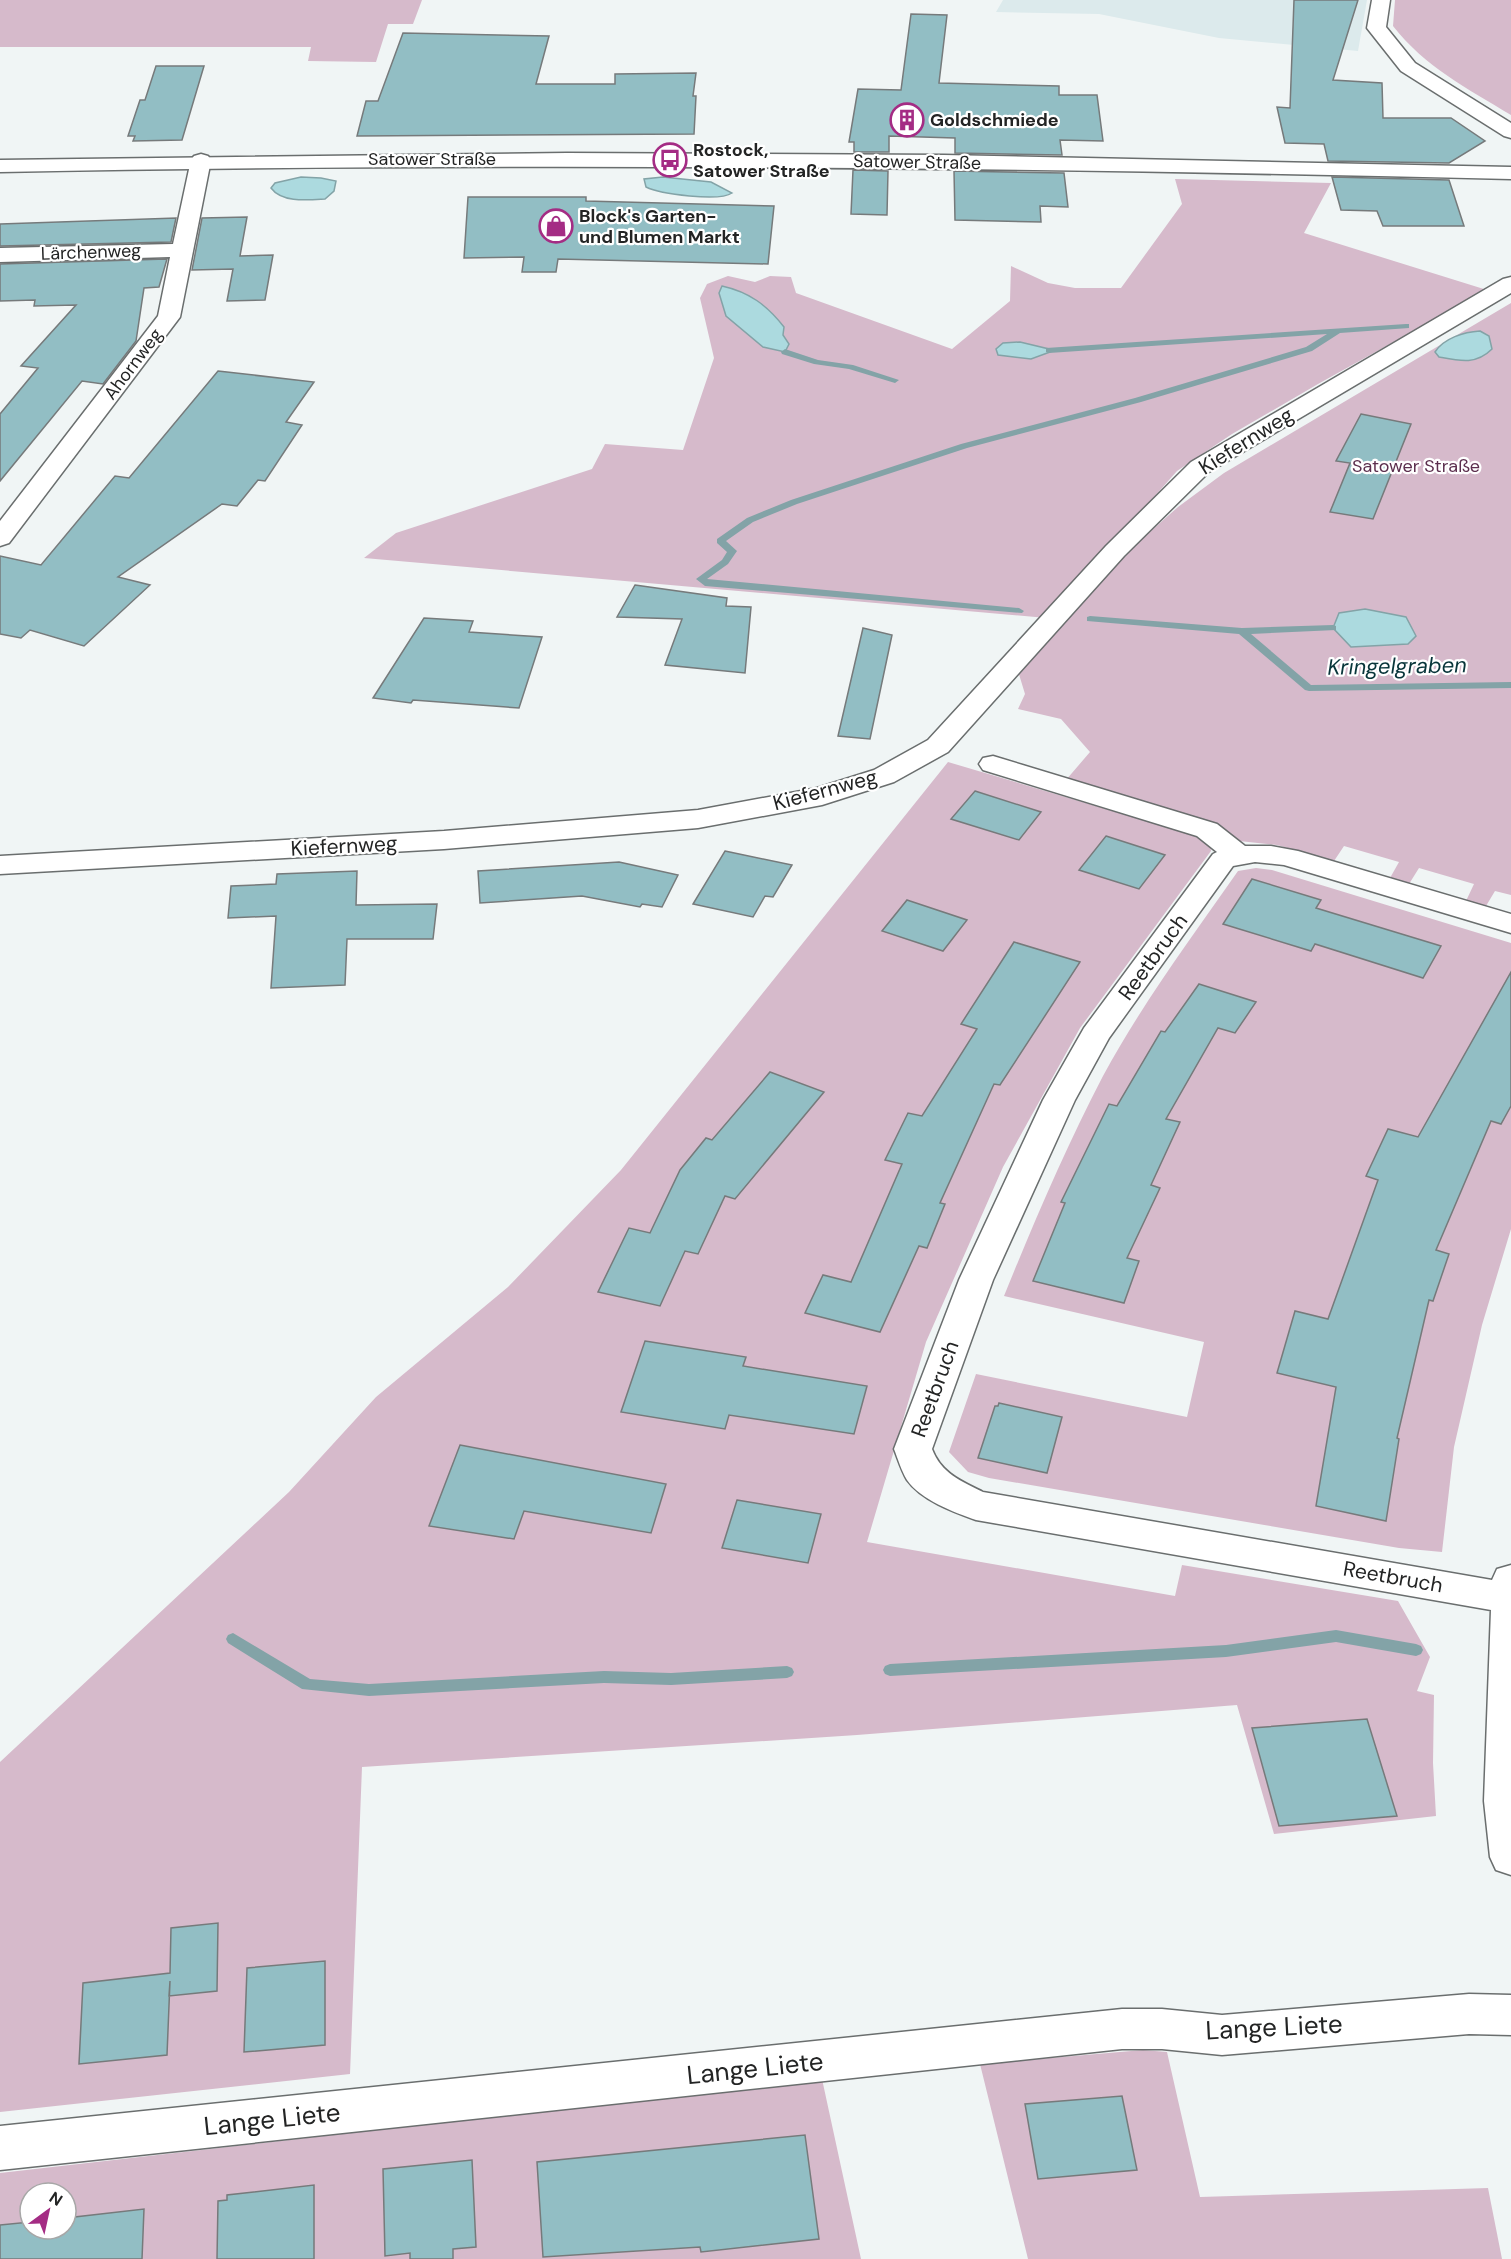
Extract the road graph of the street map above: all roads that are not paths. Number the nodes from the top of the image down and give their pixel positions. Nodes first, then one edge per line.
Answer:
1 (1381, 0) edge
2 (1511, 132) edge
3 (201, 160) junction
4 (0, 165) edge
5 (1511, 172) edge
6 (183, 250) junction
7 (0, 255) edge
8 (1511, 284) edge
9 (0, 538) edge
10 (993, 764) dead end
11 (1238, 854) junction
12 (0, 864) edge
13 (1511, 924) edge
14 (1510, 1589) edge
15 (1511, 1857) edge
16 (1511, 2015) edge
17 (0, 2148) edge

1 - 2 street
3 - 4 street, Satower Straße
3 - 5 street, Satower Straße
3 - 6 street, Ahornweg
6 - 7 street, Lärchenweg
6 - 9 street, Ahornweg
8 - 12 street, Kiefernweg
10 - 11 street
11 - 13 street
11 - 14 street, Reetbruch
14 - 15 street
16 - 17 street, Lange Liete

